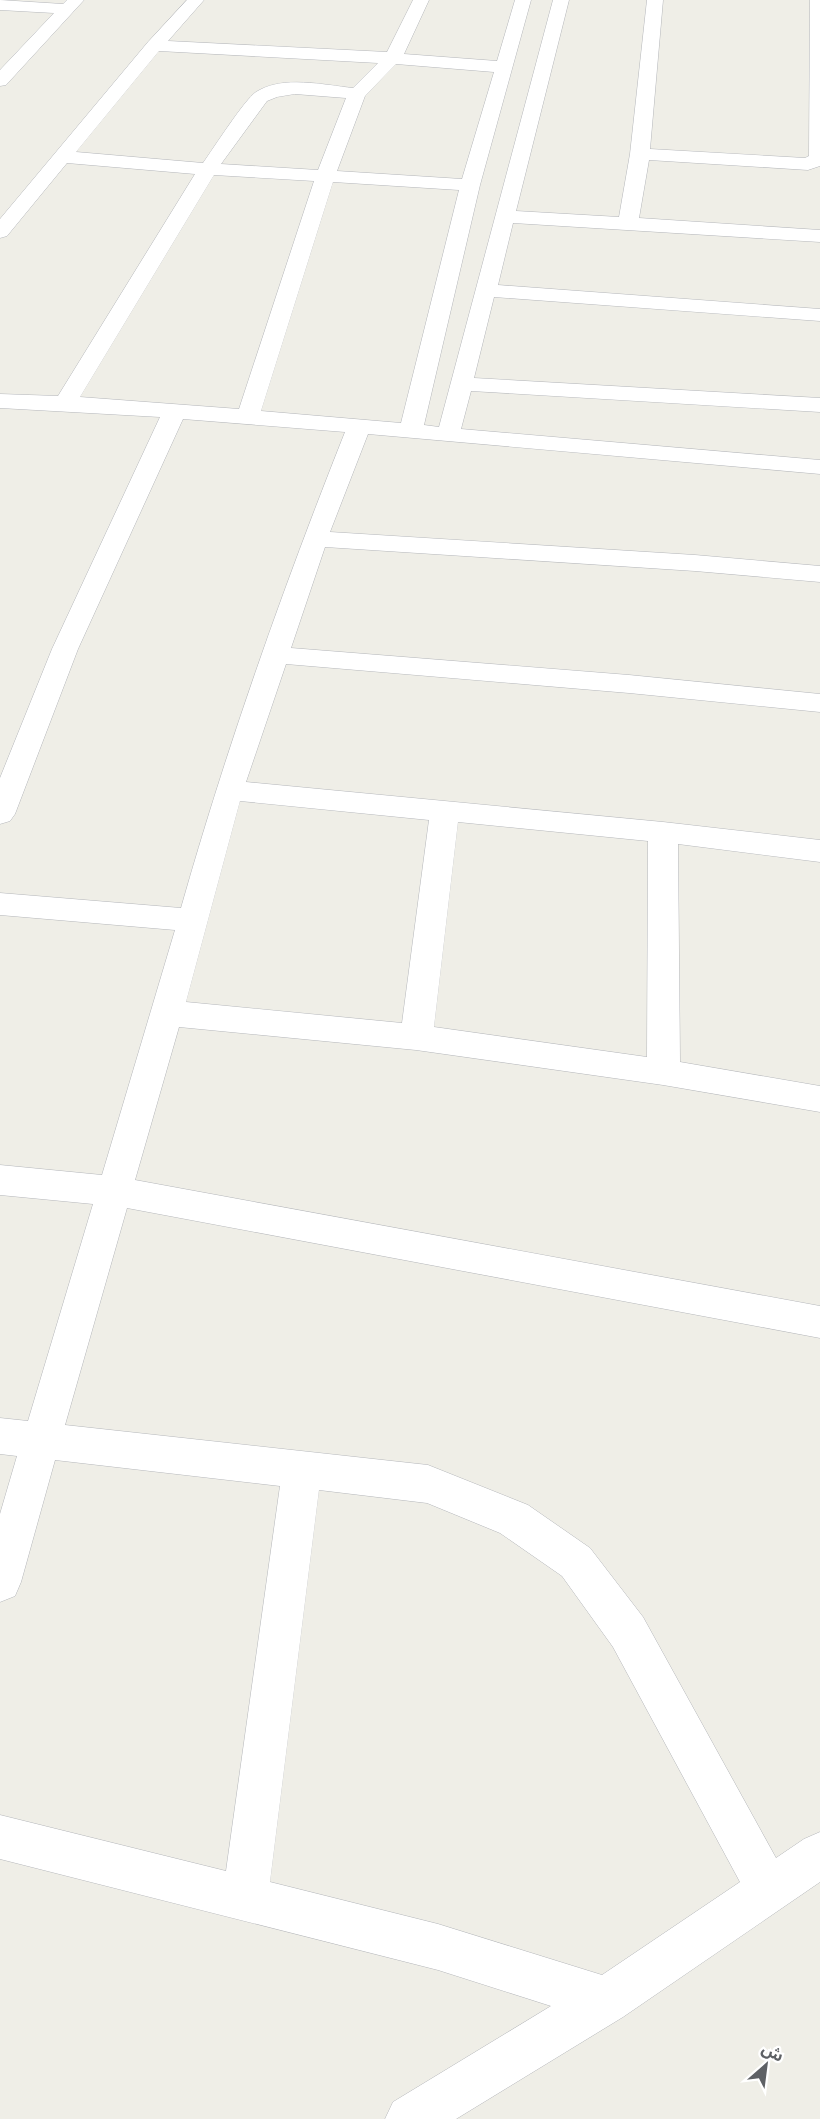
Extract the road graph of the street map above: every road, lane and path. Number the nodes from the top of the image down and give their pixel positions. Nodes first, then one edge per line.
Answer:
1 (196, 0) edge
2 (421, 0) edge
3 (523, 0) edge
4 (561, 0) edge
5 (655, 0) edge
6 (818, 0) edge
7 (0, 4) edge
8 (72, 4) edge
9 (154, 46) junction
10 (392, 58) junction
11 (503, 67) junction
12 (0, 81) edge
13 (357, 94) junction
14 (640, 154) junction
15 (62, 157) junction
16 (208, 169) junction
17 (325, 176) junction
18 (470, 185) junction
19 (505, 216) junction
20 (628, 224) junction
21 (0, 232) edge
22 (820, 236) edge
23 (486, 290) junction
24 (820, 315) edge
25 (460, 384) junction
26 (0, 401) edge
27 (65, 403) junction
28 (820, 405) edge
29 (174, 413) junction
30 (248, 417) junction
31 (359, 427) junction
32 (411, 431) junction
33 (448, 435) junction
34 (820, 466) edge
35 (315, 539) junction
36 (820, 574) edge
37 (277, 655) junction
38 (820, 703) edge
39 (229, 790) junction
40 (445, 812) junction
41 (0, 814) edge
42 (663, 832) junction
43 (820, 851) edge
44 (0, 904) edge
45 (192, 920) junction
46 (167, 1012) junction
47 (416, 1037) junction
48 (663, 1072) junction
49 (820, 1099) edge
50 (0, 1180) edge
51 (115, 1191) junction
52 (820, 1322) edge
53 (0, 1436) edge
54 (40, 1441) junction
55 (302, 1469) junction
56 (0, 1582) edge
57 (0, 1837) edge
58 (820, 1855) edge
59 (769, 1890) junction
60 (245, 1899) junction
61 (606, 2000) junction
62 (410, 2119) edge

1 - 9 street
2 - 10 street
3 - 11 street
4 - 19 street
5 - 14 street
6 - 14 street
7 - 8 street
8 - 12 street
9 - 10 street
9 - 15 street
10 - 11 street
10 - 13 street
11 - 18 street
13 - 16 street
13 - 17 street
14 - 20 street
15 - 16 street
15 - 21 street
16 - 17 street
16 - 27 street
17 - 18 street
17 - 30 street
18 - 32 street
19 - 20 street
19 - 23 street
20 - 22 street
23 - 24 street
23 - 25 street
25 - 28 street
25 - 33 street
26 - 27 street
27 - 29 street
29 - 30 street
29 - 41 street
30 - 31 street
31 - 32 street
31 - 35 street
32 - 33 street
33 - 34 street
35 - 36 street
35 - 37 street
37 - 38 street
37 - 39 street
39 - 40 street
39 - 45 street
40 - 42 street
40 - 47 street
42 - 43 street
42 - 48 street
44 - 45 street
45 - 46 street
46 - 47 street
46 - 51 street
47 - 48 street
48 - 49 street
50 - 51 street
51 - 52 street
51 - 54 street
53 - 54 street
54 - 55 street
54 - 56 street
55 - 59 street
55 - 60 street
57 - 60 street
58 - 59 street
59 - 61 street
60 - 61 street
61 - 62 street

